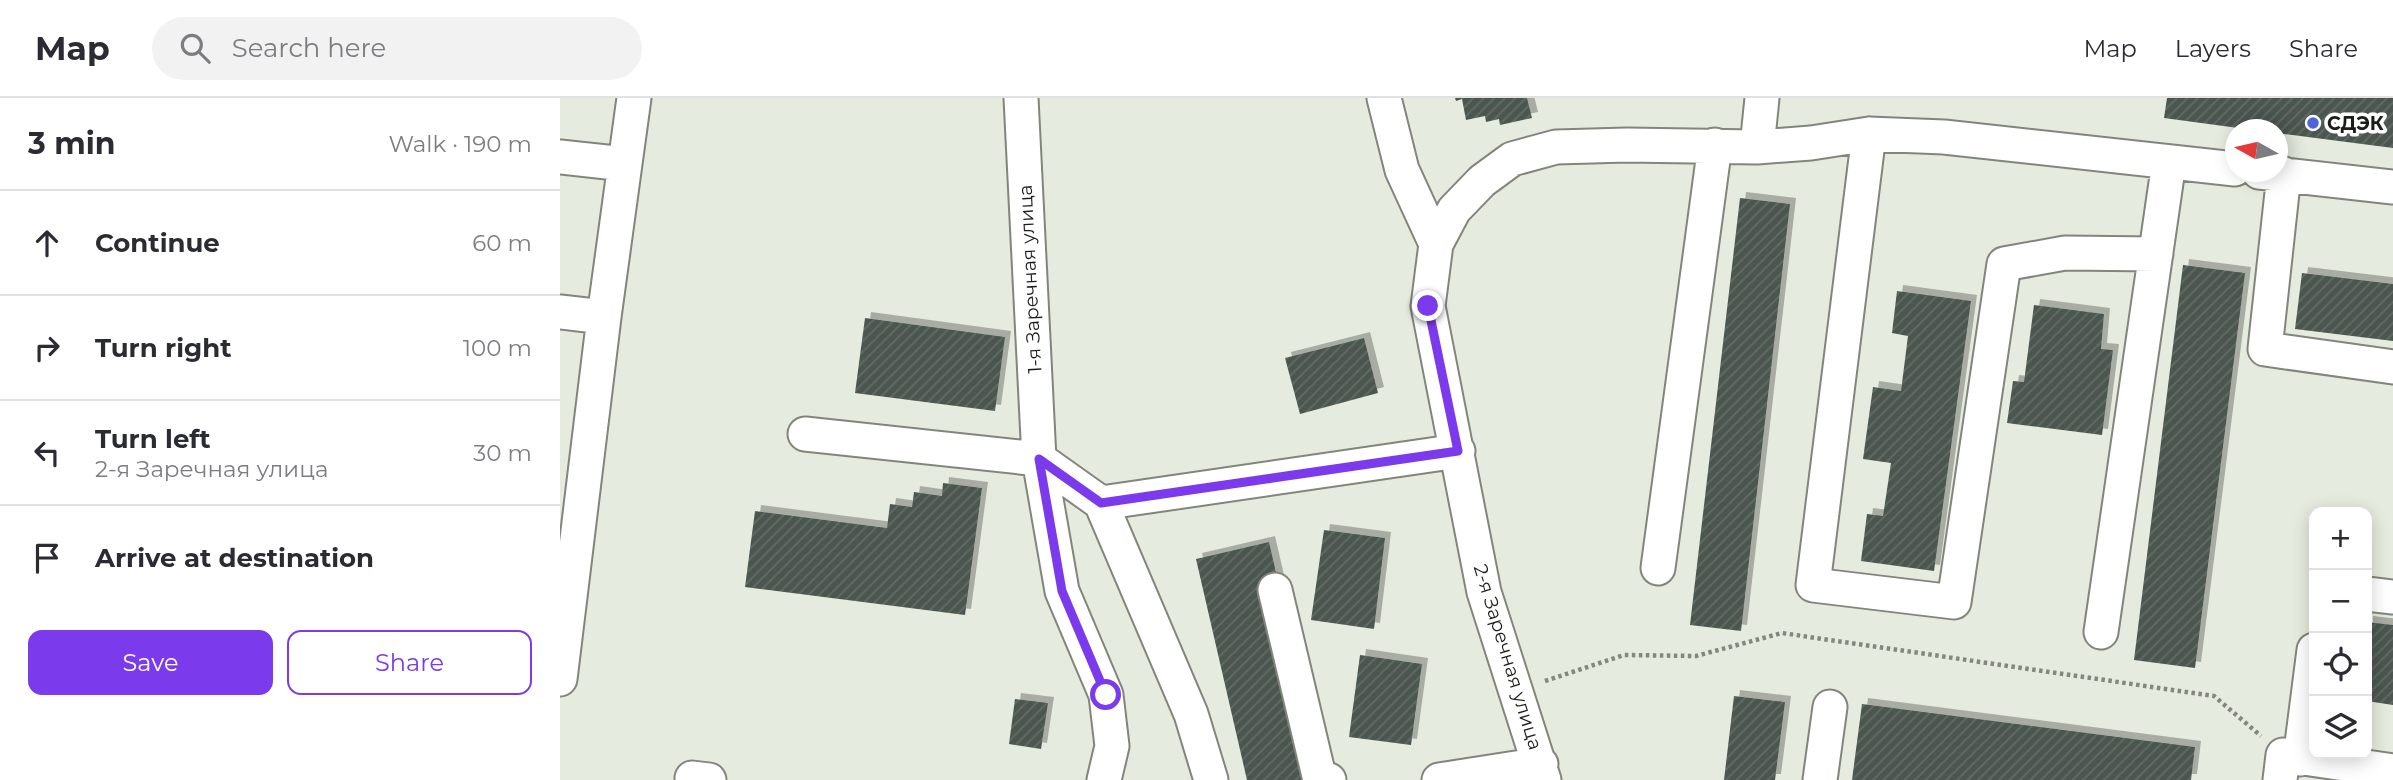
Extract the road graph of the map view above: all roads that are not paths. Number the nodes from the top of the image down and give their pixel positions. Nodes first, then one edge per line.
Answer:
1 (634, 98) edge
2 (1021, 98) edge
3 (1384, 98) edge
4 (1762, 98) edge
5 (1869, 135) junction
6 (1715, 145) junction
7 (1757, 147) junction
8 (560, 157) edge
9 (2169, 162) junction
10 (625, 164) junction
11 (2225, 168) edge
12 (2288, 175) edge
13 (2272, 182) edge
14 (2393, 187) edge
15 (1436, 244) junction
16 (2156, 254) junction
17 (560, 312) edge
18 (604, 317) junction
19 (2393, 367) edge
20 (805, 434) dead end
21 (1458, 451) junction
22 (1039, 459) junction
23 (1101, 503) junction
24 (569, 538) edge
25 (1658, 568) dead end
26 (1275, 590) dead end
27 (2372, 595) edge
28 (2393, 597) edge
29 (2101, 632) dead end
30 (2309, 671) edge
31 (560, 679) edge
32 (1830, 707) dead end
33 (2287, 765) edge
34 (2393, 771) edge
35 (1543, 772) edge
36 (1104, 780) edge
37 (1211, 780) edge
38 (1329, 780) edge
39 (1439, 780) edge
40 (1820, 780) edge

1 - 10 street
2 - 22 street, 1-я Заречная улица
3 - 15 street
4 - 7 street
5 - 7 street, 2-я Заречная улица
5 - 9 street, 2-я Заречная улица
5 - 16 street
6 - 7 street, 2-я Заречная улица
6 - 15 street, 2-я Заречная улица
6 - 25 street
8 - 10 street
9 - 11 street, 2-я Заречная улица
9 - 16 street
10 - 18 street
12 - 14 street
13 - 19 street
15 - 21 street, 2-я Заречная улица
16 - 29 street
17 - 18 street
18 - 24 street
20 - 22 street
21 - 23 street
21 - 35 street, 2-я Заречная улица
22 - 23 street
22 - 36 street, 1-я Заречная улица
23 - 37 street
24 - 31 street
26 - 38 street
27 - 28 street
30 - 33 street
32 - 40 street
33 - 34 street
35 - 39 street

